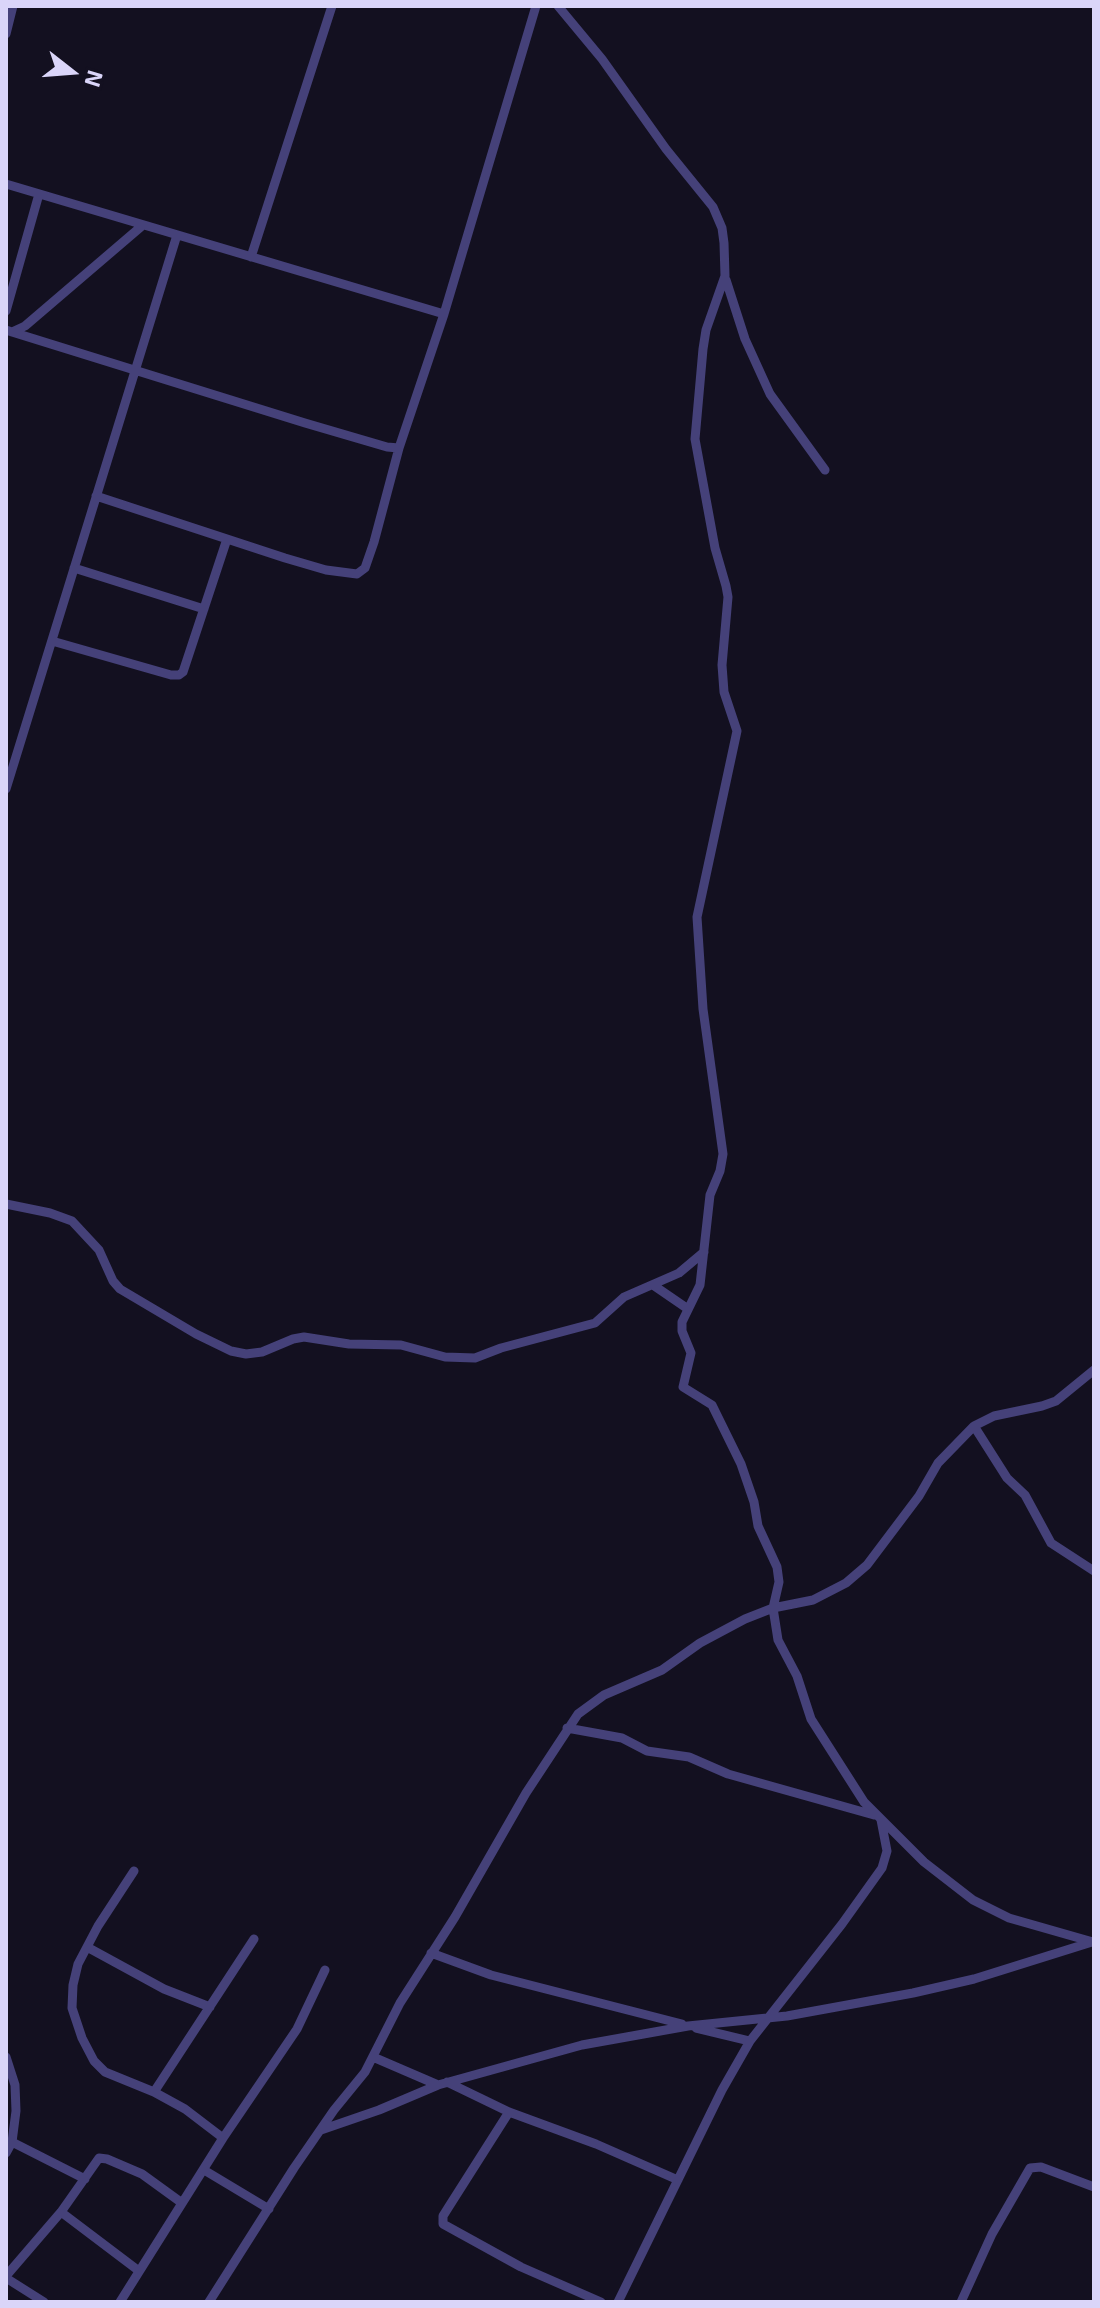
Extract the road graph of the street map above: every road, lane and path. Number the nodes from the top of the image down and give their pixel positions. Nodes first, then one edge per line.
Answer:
1 (13, 6) edge
2 (332, 6) edge
3 (536, 6) edge
4 (558, 6) edge
5 (6, 34) edge
6 (6, 184) edge
7 (39, 194) junction
8 (143, 225) junction
9 (177, 235) junction
10 (251, 257) junction
11 (725, 276) junction
12 (6, 311) edge
13 (444, 314) junction
14 (9, 331) edge
15 (137, 369) junction
16 (399, 448) junction
17 (825, 470) dead end
18 (96, 496) junction
19 (227, 539) junction
20 (74, 568) junction
21 (204, 609) junction
22 (52, 641) junction
23 (6, 789) edge
24 (6, 1204) edge
25 (704, 1252) junction
26 (653, 1285) junction
27 (688, 1309) junction
28 (1094, 1370) edge
29 (974, 1426) junction
30 (1094, 1571) edge
31 (773, 1608) junction
32 (567, 1728) junction
33 (878, 1818) junction
34 (134, 1871) dead end
35 (254, 1939) dead end
36 (1094, 1942) edge
37 (87, 1947) junction
38 (431, 1953) junction
39 (325, 1970) dead end
40 (210, 2007) junction
41 (767, 2018) junction
42 (688, 2026) junction
43 (750, 2041) junction
44 (6, 2057) edge
45 (373, 2057) junction
46 (443, 2084) junction
47 (154, 2092) junction
48 (509, 2112) junction
49 (321, 2130) junction
50 (223, 2138) junction
51 (12, 2142) junction
52 (6, 2153) edge
53 (204, 2170) junction
54 (85, 2179) junction
55 (678, 2180) junction
56 (1094, 2187) edge
57 (182, 2203) junction
58 (269, 2209) junction
59 (61, 2212) junction
60 (139, 2271) junction
61 (6, 2277) edge
62 (42, 2301) edge
63 (120, 2302) edge
64 (209, 2302) edge
65 (601, 2302) edge
66 (618, 2302) edge
67 (961, 2302) edge

1 - 5 street
2 - 10 street
3 - 13 street
4 - 11 street
6 - 7 street
7 - 8 street
7 - 12 street
8 - 9 street
8 - 14 street
9 - 10 street
9 - 15 street
10 - 13 street
11 - 17 street
11 - 25 street
13 - 16 street
14 - 15 street
15 - 16 street
15 - 18 street
16 - 19 street
18 - 19 street
18 - 20 street
19 - 21 street
20 - 21 street
20 - 22 street
21 - 22 street
22 - 23 street
24 - 26 street
25 - 26 street
25 - 27 street
26 - 27 street
27 - 31 street
28 - 29 street
29 - 30 street
29 - 31 street
31 - 32 street
31 - 33 street
32 - 33 street
32 - 38 street
33 - 36 street
33 - 41 street
34 - 37 street
35 - 40 street
36 - 41 street
37 - 40 street
37 - 47 street
38 - 42 street
38 - 45 street
39 - 50 street
40 - 47 street
41 - 42 street
41 - 43 street
42 - 43 street
42 - 46 street
43 - 55 street
44 - 51 street
45 - 46 street
45 - 49 street
46 - 48 street
46 - 49 street
47 - 50 street
48 - 55 street
48 - 65 street
49 - 58 street
50 - 53 street
51 - 52 street
51 - 54 street
53 - 57 street
53 - 58 street
54 - 57 street
54 - 59 street
55 - 66 street
56 - 67 street
57 - 60 street
58 - 64 street
59 - 60 street
59 - 61 street
60 - 63 street
61 - 62 street

